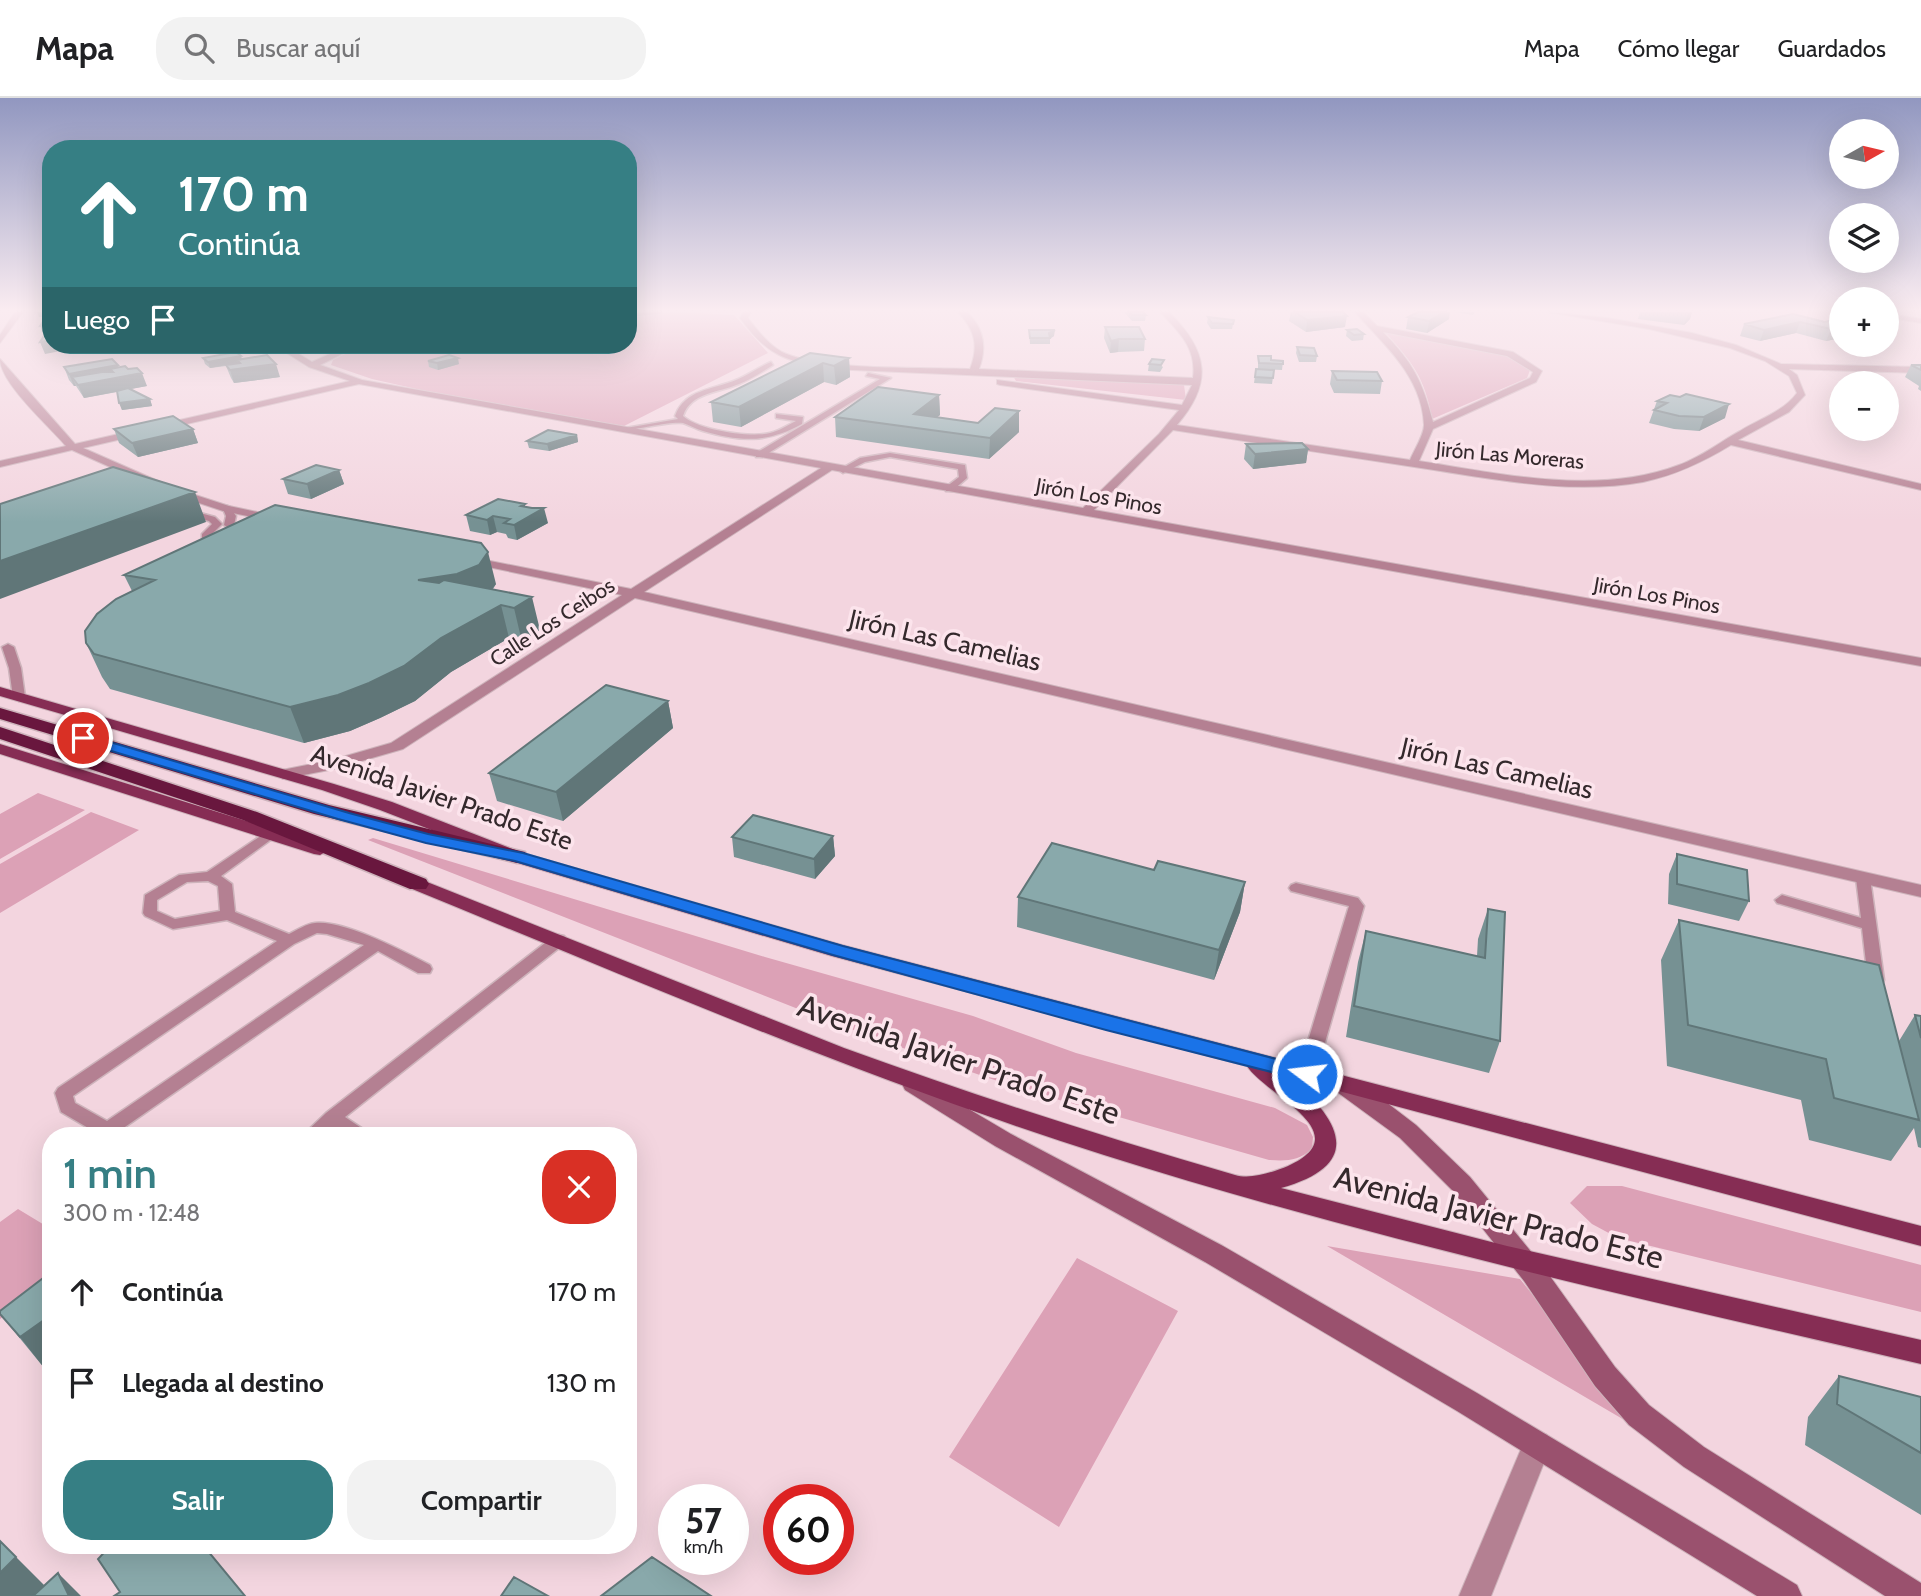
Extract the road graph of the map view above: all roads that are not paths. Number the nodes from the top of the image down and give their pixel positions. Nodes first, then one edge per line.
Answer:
1 (15, 382) edge
2 (360, 382) joint
3 (737, 382) edge
4 (880, 382) edge
5 (1000, 382) edge
6 (1198, 382) edge
7 (1416, 382) edge
8 (1529, 382) edge
9 (1798, 382) edge
10 (1187, 408) junction
11 (779, 416) dead end
12 (681, 421) junction
13 (1429, 427) junction
14 (1172, 428) junction
15 (624, 429) junction
16 (1730, 441) junction
17 (73, 447) junction
18 (760, 454) junction
19 (0, 464) edge
20 (1413, 464) junction
21 (828, 468) junction
22 (843, 470) junction
23 (1921, 487) edge
24 (949, 489) junction
25 (174, 508) edge
26 (227, 509) junction
27 (1085, 513) junction
28 (286, 521) joint
29 (229, 524) edge
30 (262, 527) edge
31 (205, 536) edge
32 (457, 557) edge
33 (635, 594) junction
34 (8, 647) dead end
35 (1921, 662) edge
36 (0, 691) edge
37 (19, 696) junction
38 (0, 713) edge
39 (0, 733) edge
40 (0, 749) edge
41 (283, 774) junction
42 (271, 834) junction
43 (517, 857) junction
44 (211, 876) junction
45 (1863, 878) junction
46 (418, 884) junction
47 (1296, 888) dead end
48 (1921, 891) edge
49 (1782, 900) dead end
50 (228, 915) junction
51 (1868, 925) junction
52 (289, 940) junction
53 (559, 940) junction
54 (377, 944) junction
55 (424, 969) dead end
56 (1858, 989) edge
57 (1247, 1058) junction
58 (1307, 1074) junction
59 (907, 1080) junction
60 (1339, 1082) junction
61 (332, 1118) junction
62 (102, 1127) edge
63 (121, 1127) edge
64 (322, 1127) edge
65 (346, 1127) edge
66 (1244, 1188) junction
67 (1921, 1236) edge
68 (1524, 1260) junction
69 (1921, 1352) edge
70 (1537, 1445) junction
71 (1475, 1596) edge
72 (1786, 1596) edge
73 (1913, 1596) edge

1 - 17 street
2 - 15 street, Jirón Los Pinos
2 - 17 street
3 - 12 lane
4 - 18 lane
5 - 10 street
6 - 10 street
7 - 13 street
8 - 13 street
9 - 16 street, Jirón Las Moreras
10 - 14 street
11 - 12 lane
12 - 15 lane
13 - 20 street
14 - 20 street, Jirón Las Moreras
14 - 27 street
15 - 18 street, Jirón Los Pinos
16 - 20 street, Jirón Las Moreras
16 - 23 street
17 - 19 street
17 - 26 street
18 - 21 street, Jirón Los Pinos
21 - 22 street, Jirón Los Pinos
21 - 33 street, Calle Los Ceibos
22 - 24 street, Jirón Los Pinos
22 - 24 lane
24 - 27 street, Jirón Los Pinos
25 - 31 lane
26 - 28 street
26 - 29 lane
27 - 35 street, Jirón Los Pinos
28 - 30 lane
32 - 33 street, Jirón Las Camelias
33 - 41 street, Calle Los Ceibos
33 - 45 street, Jirón Las Camelias
34 - 37 lane
36 - 37 main road, Avenida Javier Prado Este
37 - 41 main road, Avenida Javier Prado Este
38 - 43 highway
39 - 46 highway
40 - 42 main road, Avenida Javier Prado Este
41 - 43 main road, Avenida Javier Prado Este
42 - 44 lane
42 - 46 main road, Avenida Javier Prado Este
43 - 57 main road, Avenida Javier Prado Este
44 - 50 lane
44 - 50 lane
45 - 48 street, Jirón Las Camelias
45 - 51 lane
46 - 53 main road, Avenida Javier Prado Este
47 - 58 lane
49 - 51 lane
50 - 52 lane
51 - 56 lane
52 - 54 lane
52 - 62 lane
53 - 59 main road, Avenida Javier Prado Este
53 - 61 lane
54 - 55 lane
54 - 63 lane
57 - 58 main road, Avenida Javier Prado Este
57 - 66 main road
58 - 60 main road, Avenida Javier Prado Este
59 - 66 main road, Avenida Javier Prado Este
59 - 70 main road
60 - 67 main road, Avenida Javier Prado Este
60 - 68 main road
61 - 64 lane
61 - 65 lane
66 - 68 main road, Avenida Javier Prado Este
68 - 69 main road, Avenida Javier Prado Este
68 - 73 main road
70 - 71 street
70 - 72 main road

